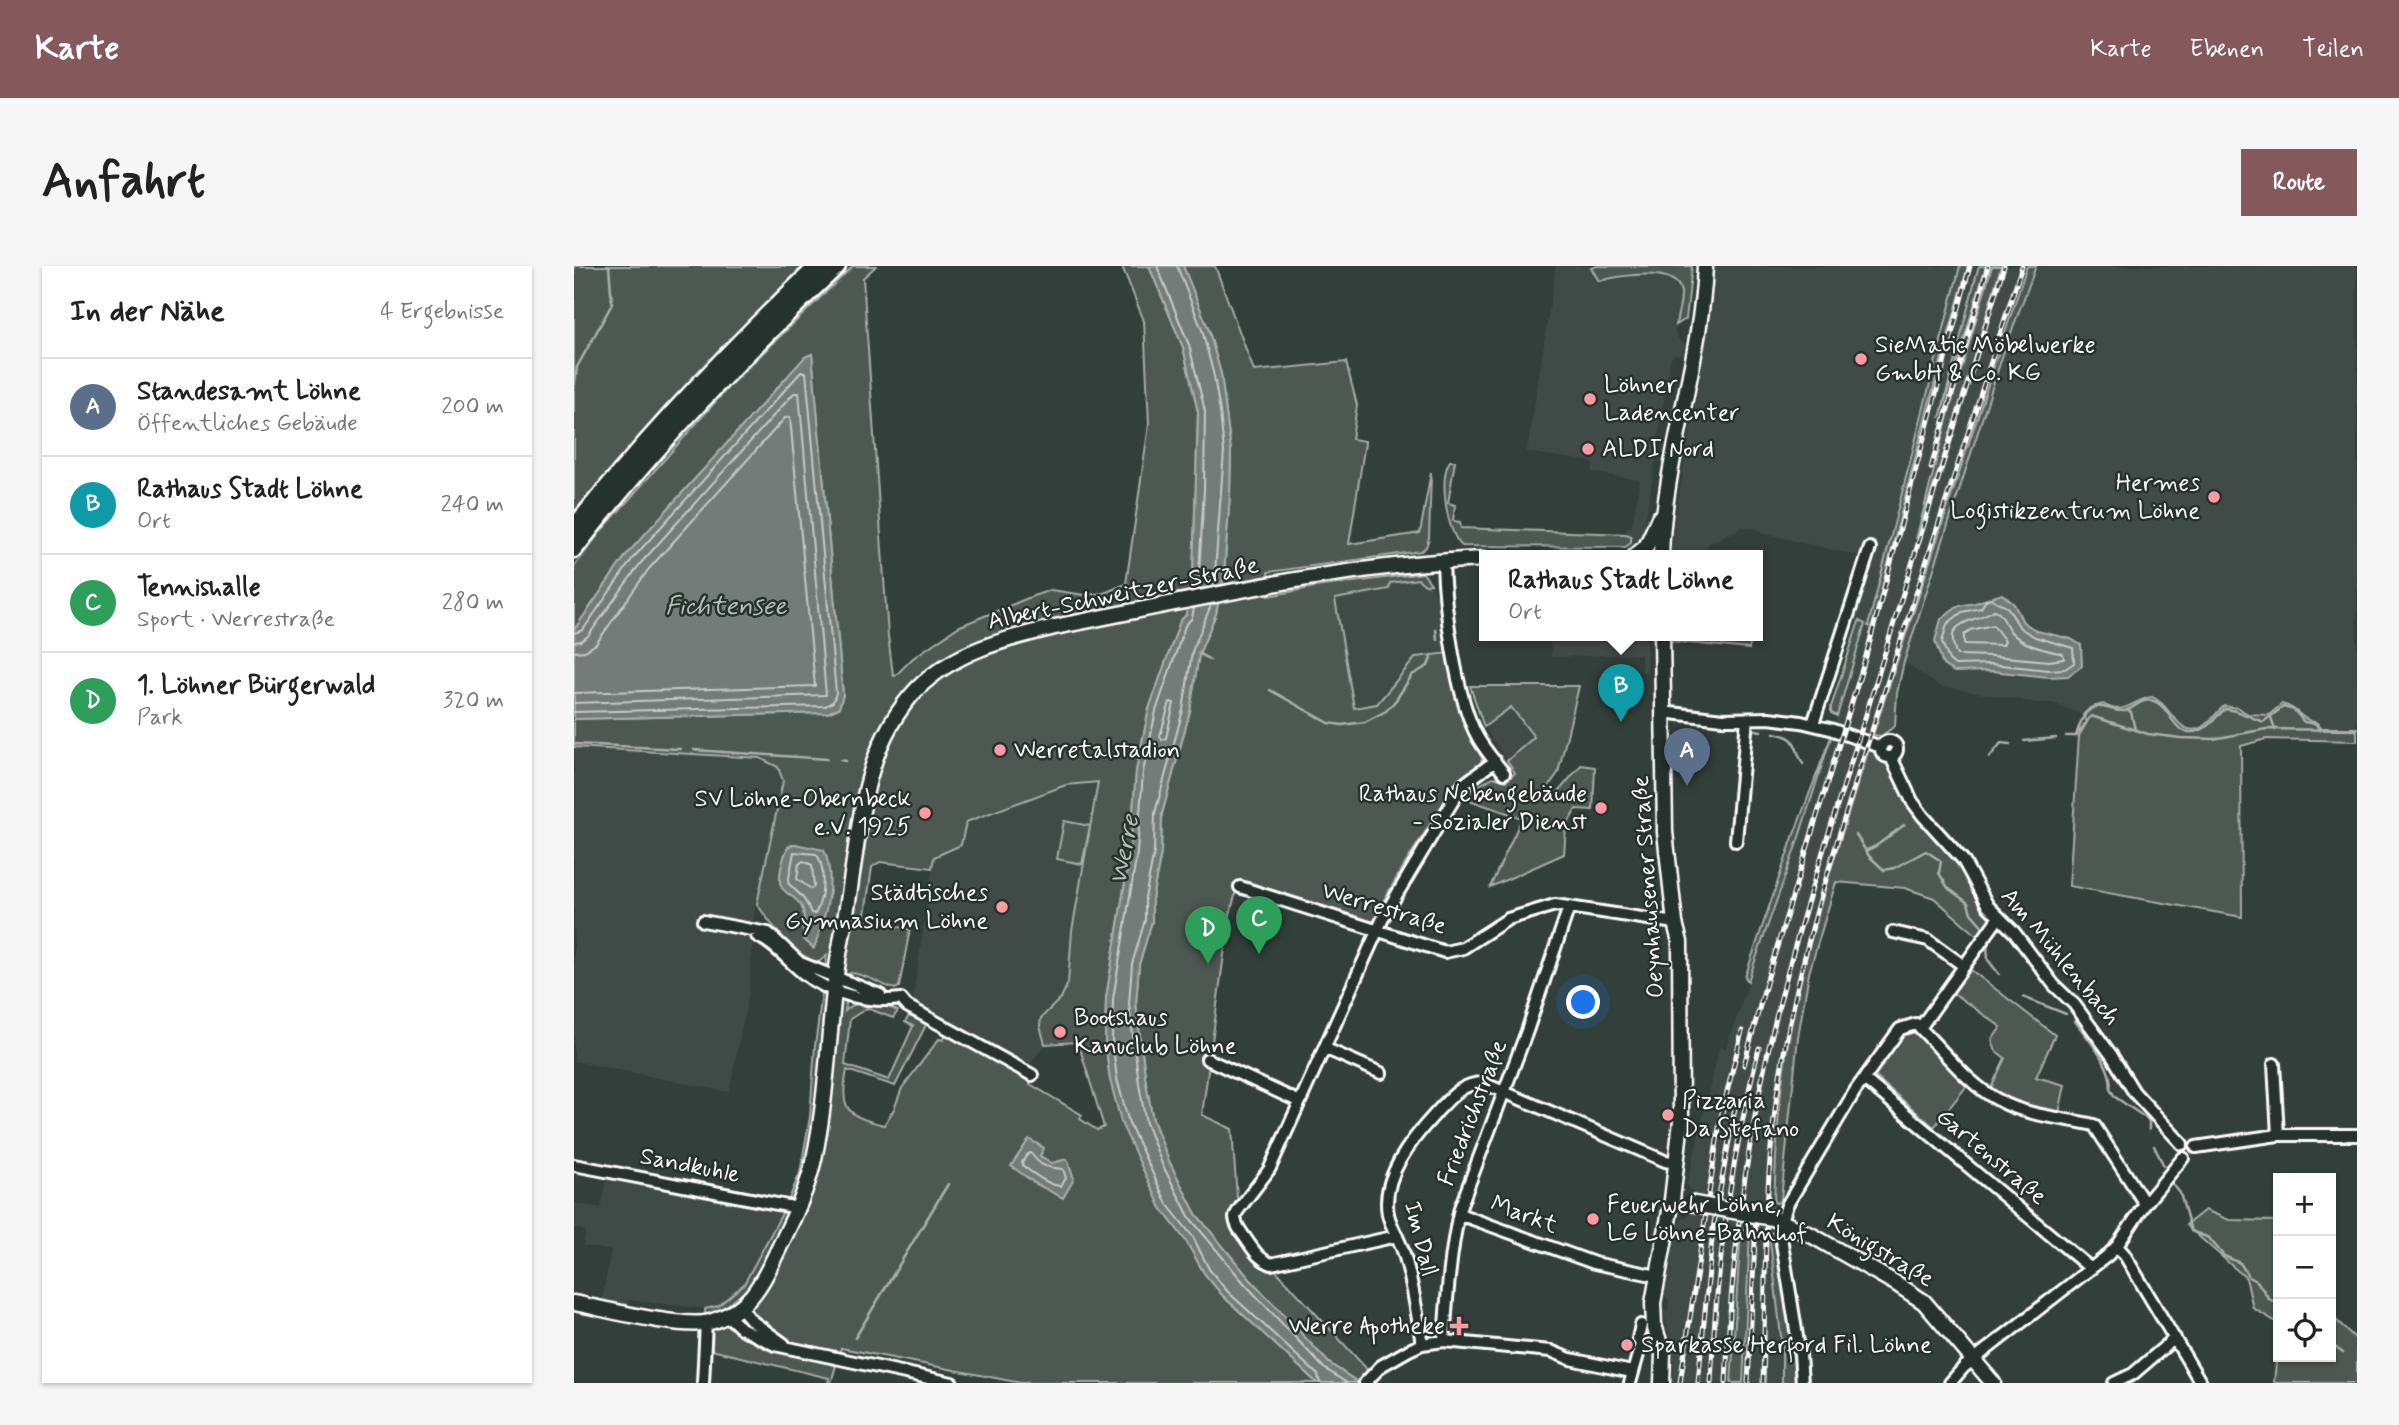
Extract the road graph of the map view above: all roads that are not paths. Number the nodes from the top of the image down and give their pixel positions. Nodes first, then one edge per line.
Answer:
1 (818, 266) edge
2 (837, 266) edge
3 (1705, 266) edge
4 (1664, 507) junction
5 (574, 528) edge
6 (1870, 548) dead end
7 (574, 549) edge
8 (1642, 550) edge
9 (1661, 550) edge
10 (1479, 559) edge
11 (1443, 561) junction
12 (1662, 641) edge
13 (1662, 712) junction
14 (1747, 719) junction
15 (1813, 724) junction
16 (1494, 761) junction
17 (1504, 773) dead end
18 (1736, 841) dead end
19 (1240, 887) dead end
20 (1569, 906) junction
21 (1998, 917) junction
22 (702, 921) dead end
23 (1675, 923) junction
24 (1377, 930) junction
25 (756, 932) junction
26 (1894, 932) dead end
27 (1964, 966) junction
28 (836, 976) junction
29 (834, 992) junction
30 (892, 1000) junction
31 (1920, 1028) junction
32 (1324, 1048) junction
33 (1208, 1059) dead end
34 (2274, 1064) dead end
35 (1381, 1073) dead end
36 (1032, 1075) dead end
37 (1864, 1079) junction
38 (1503, 1093) junction
39 (1300, 1102) junction
40 (2278, 1135) junction
41 (2357, 1135) edge
42 (2182, 1144) junction
43 (2196, 1147) junction
44 (2183, 1158) junction
45 (1677, 1163) junction
46 (574, 1165) edge
47 (1672, 1200) junction
48 (2145, 1204) junction
49 (798, 1208) junction
50 (1459, 1214) junction
51 (1777, 1220) junction
52 (1397, 1236) junction
53 (2117, 1246) junction
54 (2090, 1268) junction
55 (1657, 1276) junction
56 (574, 1303) edge
57 (734, 1312) junction
58 (706, 1323) junction
59 (1641, 1325) dead end
60 (2175, 1338) junction
61 (1444, 1340) junction
62 (1422, 1344) junction
63 (1973, 1360) junction
64 (1631, 1377) edge
65 (1367, 1381) edge
66 (703, 1383) edge
67 (951, 1383) edge
68 (1662, 1383) edge
69 (1802, 1383) edge
70 (1950, 1383) edge
71 (1993, 1383) edge
72 (2114, 1383) edge
73 (2201, 1383) edge

1 - 5 highway
2 - 7 highway
3 - 4 main road
4 - 8 main road
4 - 9 main road
6 - 15 street
10 - 11 main road, Albert-Schweitzer-Straße
11 - 16 street
11 - 28 main road, Albert-Schweitzer-Straße
12 - 13 main road, Oeynhausener Straße
13 - 14 street
13 - 23 main road, Oeynhausener Straße
14 - 15 street
14 - 18 street
15 - 21 street, Am Mühlenbach
16 - 17 street
16 - 24 street
19 - 24 street, Werrestraße
20 - 23 street, Werrestraße
20 - 24 street, Werrestraße
20 - 38 street, Friedrichstraße
21 - 27 street
21 - 42 street, Am Mühlenbach
22 - 25 street
23 - 45 main road, Oeynhausener Straße
24 - 32 street
25 - 28 street
25 - 29 street
26 - 27 street
27 - 31 street
28 - 29 main road, Albert-Schweitzer-Straße
28 - 30 street
29 - 30 street
29 - 49 main road, Albert-Schweitzer-Straße
30 - 36 street
31 - 37 street
31 - 48 street
32 - 35 street
32 - 39 street
33 - 39 street
34 - 40 street
37 - 51 street
37 - 54 street, Gartenstraße
38 - 45 street, Im Dall
38 - 50 street, Friedrichstraße
38 - 52 street, Im Dall
39 - 52 street
40 - 41 street
40 - 43 street
42 - 43 street
42 - 44 street
43 - 44 street
44 - 48 street
45 - 47 main road, Oeynhausener Straße
46 - 49 street, Sandkuhle
47 - 51 main road, Königstraße, bridge
47 - 55 main road, Oeynhausener Straße
48 - 53 street
49 - 57 main road, Albert-Schweitzer-Straße
50 - 55 street, Markt
50 - 61 street, Friedrichstraße
51 - 63 main road, Königstraße
51 - 69 street
52 - 62 street, Im Dall
53 - 54 street
53 - 60 street
54 - 63 street
55 - 68 main road, Oeynhausener Straße
56 - 58 main road
57 - 58 main road
57 - 67 street
58 - 66 street
59 - 64 street
60 - 72 street
60 - 73 street
61 - 62 street
61 - 64 street
62 - 65 street
63 - 70 street
63 - 71 main road, Königstraße

